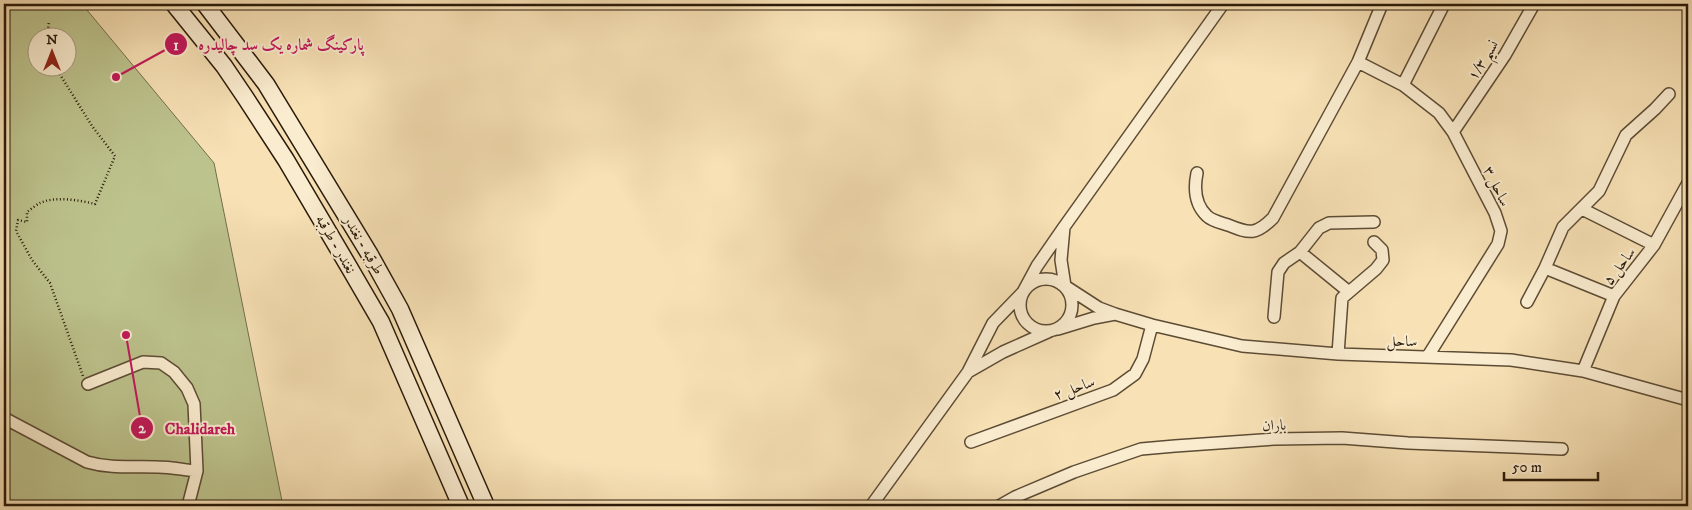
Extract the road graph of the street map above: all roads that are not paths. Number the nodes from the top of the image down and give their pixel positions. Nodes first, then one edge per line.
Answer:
1 (174, 4) edge
2 (205, 4) edge
3 (1223, 4) edge
4 (1382, 4) edge
5 (1444, 4) edge
6 (1534, 4) edge
7 (1358, 62) junction
8 (1403, 85) junction
9 (1669, 94) dead end
10 (1453, 132) junction
11 (1197, 173) dead end
12 (1688, 183) edge
13 (1582, 209) junction
14 (1374, 222) dead end
15 (1064, 227) junction
16 (1374, 242) dead end
17 (1654, 245) junction
18 (1300, 252) junction
19 (1545, 268) junction
20 (1065, 286) junction
21 (1022, 292) junction
22 (1349, 292) junction
23 (1614, 296) junction
24 (1527, 302) dead end
25 (1115, 314) junction
26 (1274, 317) dead end
27 (1152, 325) junction
28 (1054, 330) junction
29 (1338, 354) junction
30 (1428, 356) junction
31 (1582, 371) junction
32 (968, 372) junction
33 (88, 384) road end
34 (1688, 400) edge
35 (4, 418) edge
36 (971, 442) dead end
37 (1562, 449) dead end
38 (197, 471) junction
39 (188, 506) edge
40 (461, 506) edge
41 (486, 506) edge
42 (872, 506) edge
43 (999, 506) edge

1 - 40 street, نغندر - طرقبه
2 - 41 street, طرقبه - نغندر
3 - 15 street
4 - 7 street
5 - 8 street
6 - 10 street, نسیم ۱/۳
7 - 8 street, ساحل ۳
7 - 11 street
8 - 10 street, ساحل ۳
9 - 13 street
10 - 30 street, ساحل ۳
12 - 17 street, ساحل ۵
13 - 17 street
13 - 19 street
14 - 18 street
15 - 20 street
15 - 21 street
16 - 22 street
17 - 23 street, ساحل ۵
18 - 22 street
18 - 26 street
19 - 23 street
19 - 24 street
20 - 21 street
20 - 25 street, ساحل
20 - 28 street
21 - 28 street
21 - 32 street
22 - 29 street
23 - 31 street, ساحل ۵
25 - 27 street, ساحل
25 - 28 street, ساحل
27 - 29 street, ساحل
27 - 36 street, ساحل ۲
28 - 32 street, ساحل
29 - 30 street, ساحل
30 - 31 street, ساحل
31 - 34 street, ساحل
32 - 42 street
33 - 38 street
35 - 38 street
37 - 43 street, باران
38 - 39 street

